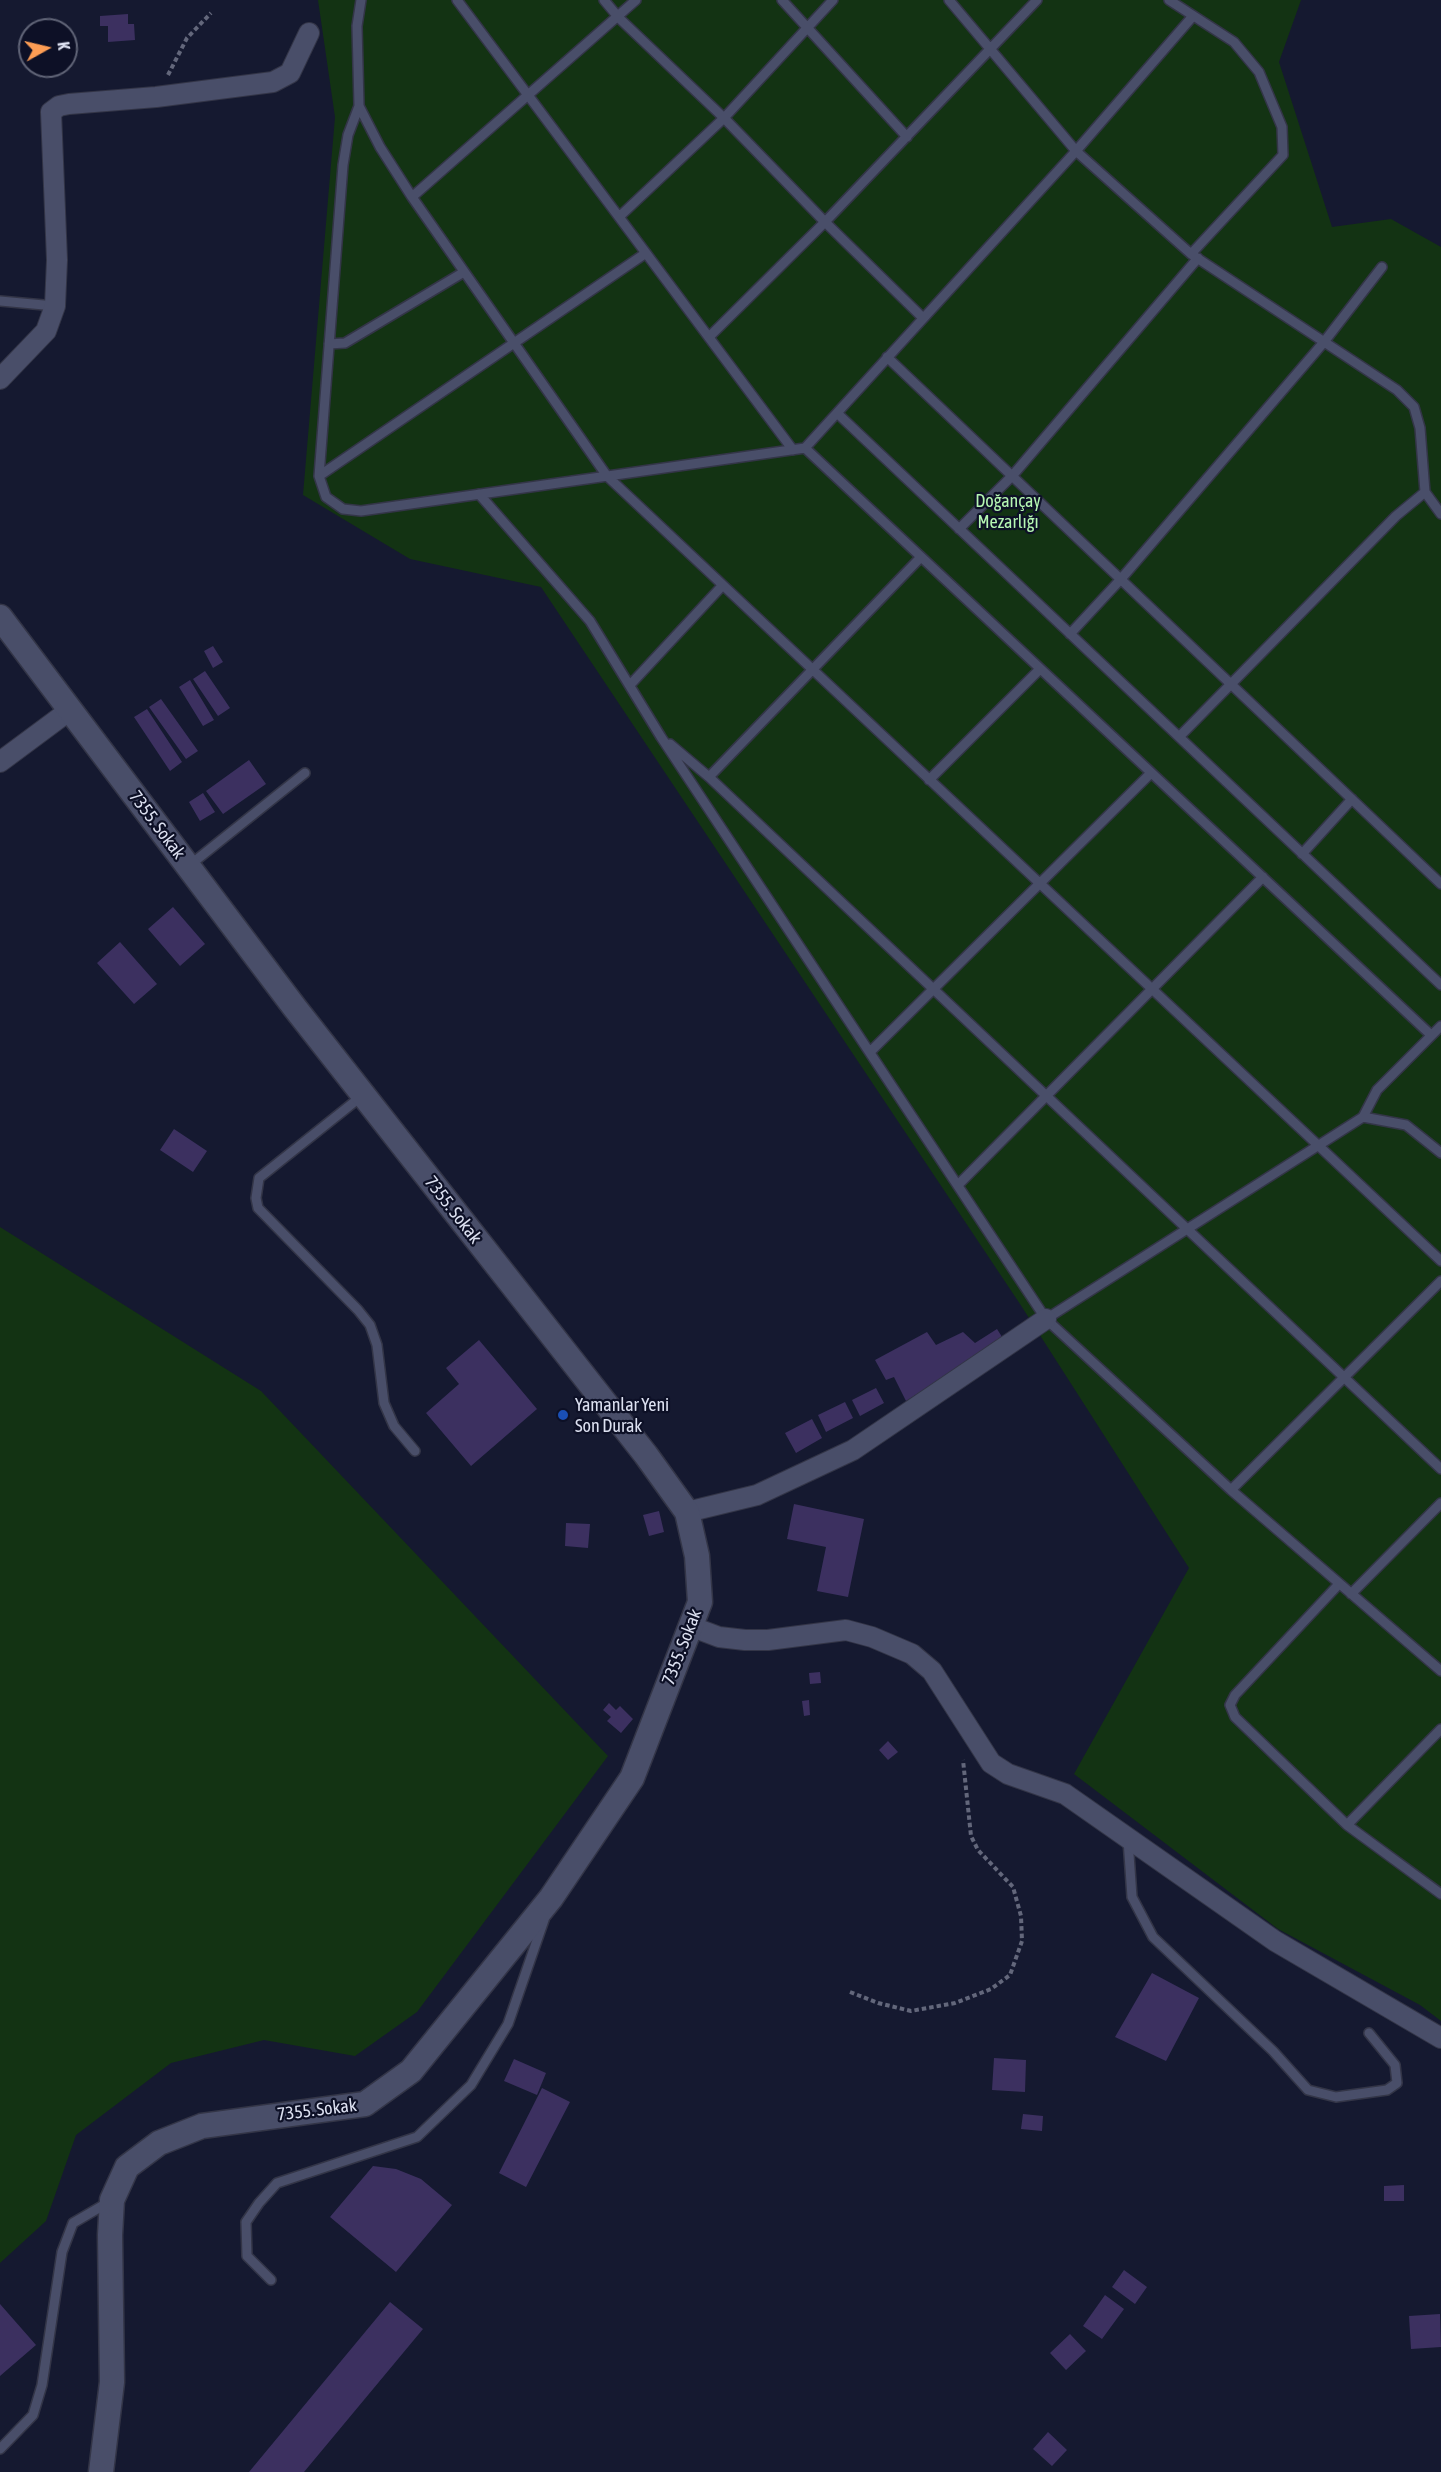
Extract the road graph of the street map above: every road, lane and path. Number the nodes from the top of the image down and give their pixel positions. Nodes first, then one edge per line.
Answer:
1 (361, 0) edge
2 (457, 0) edge
3 (604, 0) edge
4 (636, 0) edge
5 (782, 0) edge
6 (833, 0) edge
7 (949, 0) edge
8 (1038, 0) edge
9 (1169, 0) edge
10 (211, 14) dead end
11 (1193, 16) junction
12 (619, 18) junction
13 (808, 28) junction
14 (309, 33) dead end
15 (990, 49) junction
16 (528, 95) junction
17 (156, 97) junction
18 (359, 106) junction
19 (724, 118) junction
20 (907, 137) junction
21 (1076, 151) junction
22 (412, 197) junction
23 (619, 217) junction
24 (825, 222) junction
25 (646, 253) junction
26 (1194, 256) junction
27 (1382, 267) dead end
28 (464, 272) junction
29 (0, 301) edge
30 (55, 306) junction
31 (923, 318) junction
32 (709, 337) junction
33 (1324, 342) junction
34 (513, 343) junction
35 (328, 344) junction
36 (887, 357) junction
37 (0, 379) edge
38 (837, 413) junction
39 (805, 448) junction
40 (793, 450) junction
41 (1013, 475) junction
42 (319, 476) junction
43 (607, 476) junction
44 (1425, 492) junction
45 (479, 494) junction
46 (1441, 514) edge
47 (960, 529) junction
48 (921, 557) junction
49 (1121, 579) junction
50 (722, 586) junction
51 (0, 617) edge
52 (1070, 634) junction
53 (1040, 669) junction
54 (812, 670) junction
55 (1231, 684) junction
56 (630, 685) junction
57 (70, 710) junction
58 (1179, 736) junction
59 (661, 737) junction
60 (0, 762) edge
61 (305, 773) dead end
62 (1151, 773) junction
63 (709, 777) junction
64 (929, 780) junction
65 (1353, 799) junction
66 (1302, 854) junction
67 (188, 866) junction
68 (1263, 877) junction
69 (1040, 883) junction
70 (1441, 884) edge
71 (1441, 985) edge
72 (933, 989) junction
73 (1152, 989) junction
74 (1441, 1026) edge
75 (1431, 1035) junction
76 (870, 1052) junction
77 (363, 1095) junction
78 (1046, 1097) junction
79 (1363, 1117) junction
80 (1318, 1145) junction
81 (1441, 1153) edge
82 (958, 1185) junction
83 (1185, 1230) junction
84 (1441, 1261) edge
85 (1441, 1281) edge
86 (1046, 1318) junction
87 (1344, 1378) junction
88 (415, 1451) dead end
89 (1441, 1469) edge
90 (1231, 1490) junction
91 (1441, 1503) edge
92 (687, 1512) junction
93 (1340, 1584) junction
94 (1351, 1594) junction
95 (690, 1626) junction
96 (1441, 1671) edge
97 (1441, 1729) edge
98 (963, 1758) dead end
99 (1347, 1824) junction
100 (1128, 1838) junction
101 (1440, 1891) edge
102 (551, 1898) junction
103 (850, 1992) dead end
104 (1370, 2033) dead end
105 (1441, 2038) edge
106 (112, 2200) junction
107 (271, 2280) dead end
108 (0, 2449) edge
109 (101, 2472) edge

1 - 18 lane
2 - 16 lane
3 - 12 lane
4 - 12 lane
5 - 13 lane
6 - 13 lane
7 - 15 lane
8 - 15 lane
9 - 11 lane
10 - 17 path
11 - 21 lane
11 - 26 lane
12 - 16 lane
12 - 19 lane
13 - 19 lane
13 - 20 lane
14 - 17 street
15 - 20 lane
15 - 21 lane
16 - 22 lane
16 - 23 lane
17 - 30 street
18 - 22 lane
18 - 35 lane
19 - 23 lane
19 - 24 lane
20 - 24 lane
21 - 26 lane
21 - 31 lane
22 - 28 lane
23 - 25 lane
24 - 31 lane
24 - 32 lane
25 - 32 lane
25 - 34 lane
26 - 33 lane
26 - 41 lane
27 - 33 lane
28 - 34 lane
28 - 35 lane
29 - 30 lane
30 - 37 street
31 - 36 lane
32 - 40 lane
33 - 44 lane
33 - 49 lane
34 - 42 lane
34 - 43 lane
35 - 42 lane
36 - 38 lane
36 - 41 lane
38 - 39 lane
38 - 47 lane
39 - 40 lane
39 - 48 lane
40 - 43 lane
41 - 47 lane
41 - 49 lane
42 - 45 lane
43 - 45 lane
43 - 50 lane
44 - 46 lane
44 - 55 lane
45 - 56 lane
47 - 52 lane
48 - 53 lane
48 - 54 lane
49 - 52 lane
49 - 55 lane
50 - 54 lane
50 - 56 lane
51 - 57 street, 7355. Sokak
52 - 58 lane
53 - 62 lane
53 - 64 lane
54 - 63 lane
54 - 64 lane
55 - 58 lane
55 - 65 lane
56 - 59 lane
57 - 60 street
57 - 67 street, 7355. Sokak
58 - 66 lane
59 - 63 lane
59 - 76 lane
61 - 67 lane
62 - 68 lane
62 - 69 lane
63 - 72 lane
64 - 69 lane
65 - 66 lane
65 - 70 lane
66 - 71 lane
67 - 77 street, 7355. Sokak
68 - 73 lane
68 - 75 lane
69 - 72 lane
69 - 73 lane
72 - 76 lane
72 - 78 lane
73 - 78 lane
73 - 80 lane
74 - 75 lane
75 - 79 lane
76 - 82 lane
77 - 88 lane
77 - 92 street, 7355. Sokak
78 - 82 lane
78 - 83 lane
79 - 80 lane
79 - 81 lane
80 - 83 lane
80 - 84 lane
82 - 86 lane
83 - 86 lane
83 - 87 lane
85 - 87 lane
86 - 90 lane
86 - 92 street
87 - 89 lane
87 - 90 lane
90 - 93 lane
91 - 94 lane
92 - 95 street, 7355. Sokak
93 - 94 lane
93 - 99 lane
94 - 96 lane
95 - 100 street
95 - 102 street, 7355. Sokak
97 - 99 lane
98 - 103 path
99 - 101 lane
100 - 104 lane
100 - 105 street
102 - 106 street, 7355. Sokak
102 - 107 lane
106 - 108 lane
106 - 109 street, 7355. Sokak

